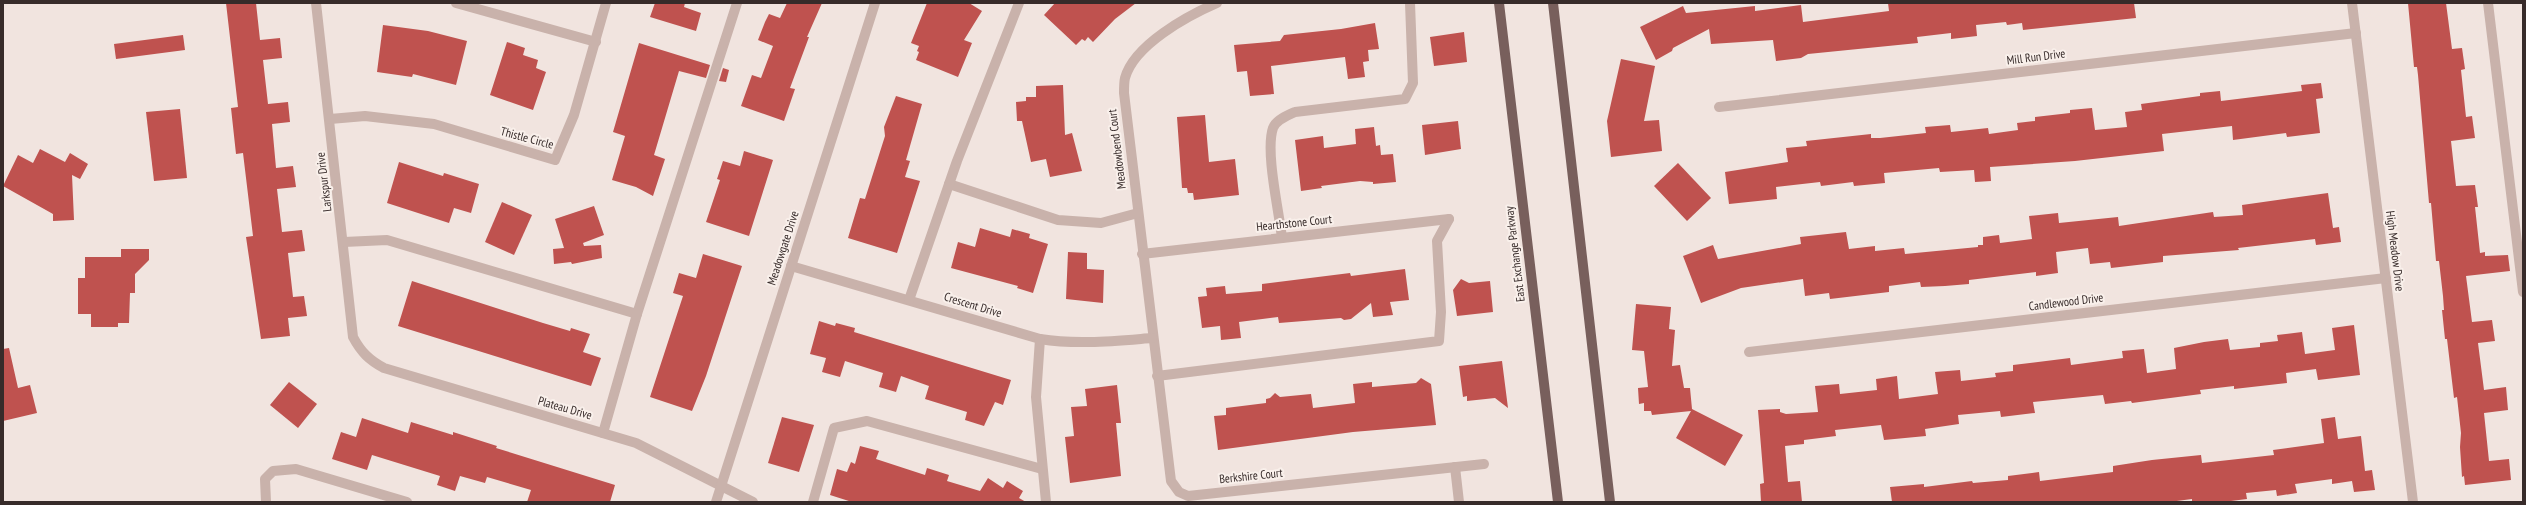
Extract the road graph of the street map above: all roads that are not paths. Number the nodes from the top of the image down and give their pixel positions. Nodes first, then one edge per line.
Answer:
1 (316, 3) edge
2 (456, 3) edge
3 (606, 3) edge
4 (737, 3) edge
5 (876, 3) edge
6 (1019, 3) edge
7 (1216, 3) edge
8 (1410, 3) edge
9 (1499, 3) edge
10 (1553, 3) edge
11 (2352, 3) edge
12 (2488, 3) edge
13 (2356, 32) junction
14 (596, 42) junction
15 (1719, 107) dead end
16 (330, 119) junction
17 (949, 184) junction
18 (1138, 213) junction
19 (1282, 238) junction
20 (344, 242) junction
21 (1142, 254) junction
22 (791, 266) junction
23 (2386, 278) junction
24 (2523, 292) edge
25 (909, 300) junction
26 (637, 314) junction
27 (1152, 338) junction
28 (1040, 339) junction
29 (1749, 352) dead end
30 (364, 354) joint
31 (1157, 376) junction
32 (604, 433) junction
33 (1484, 464) dead end
34 (1455, 467) junction
35 (1042, 469) junction
36 (721, 485) junction
37 (266, 502) edge
38 (407, 502) edge
39 (716, 502) edge
40 (753, 502) edge
41 (813, 502) edge
42 (1046, 502) edge
43 (1459, 502) edge
44 (1558, 502) edge
45 (1610, 502) edge
46 (2413, 502) edge

1 - 16 street, Larkspur Drive
2 - 14 street
3 - 14 street, Thistle Circle
4 - 26 street
5 - 22 street, Meadowgate Drive
6 - 17 street
7 - 18 street, Meadowbend Court
8 - 19 street
9 - 44 main road, East Exchange Parkway
10 - 45 main road
11 - 13 street, High Meadow Drive
12 - 24 street
13 - 15 street, Mill Run Drive
13 - 23 street, High Meadow Drive
14 - 16 street, Thistle Circle
16 - 20 street, Larkspur Drive
17 - 18 street
17 - 25 street
18 - 21 street, Meadowbend Court
19 - 21 street, Hearthstone Court
19 - 31 street, Hearthstone Court
20 - 26 street
20 - 30 street, Larkspur Drive
21 - 27 street, Meadowbend Court
22 - 25 street, Crescent Drive
22 - 36 street, Meadowgate Drive
23 - 29 street, Candlewood Drive
23 - 46 street, High Meadow Drive
25 - 28 street, Crescent Drive
26 - 32 street
27 - 28 street, Crescent Drive
27 - 31 street, Berkshire Court
28 - 35 street
30 - 32 street, Plateau Drive
31 - 34 street, Berkshire Court
32 - 36 street, Plateau Drive
33 - 34 street, Berkshire Court
34 - 43 street
35 - 41 street
35 - 42 street
36 - 39 street, Meadowgate Drive
36 - 40 street, Plateau Drive
37 - 38 street

